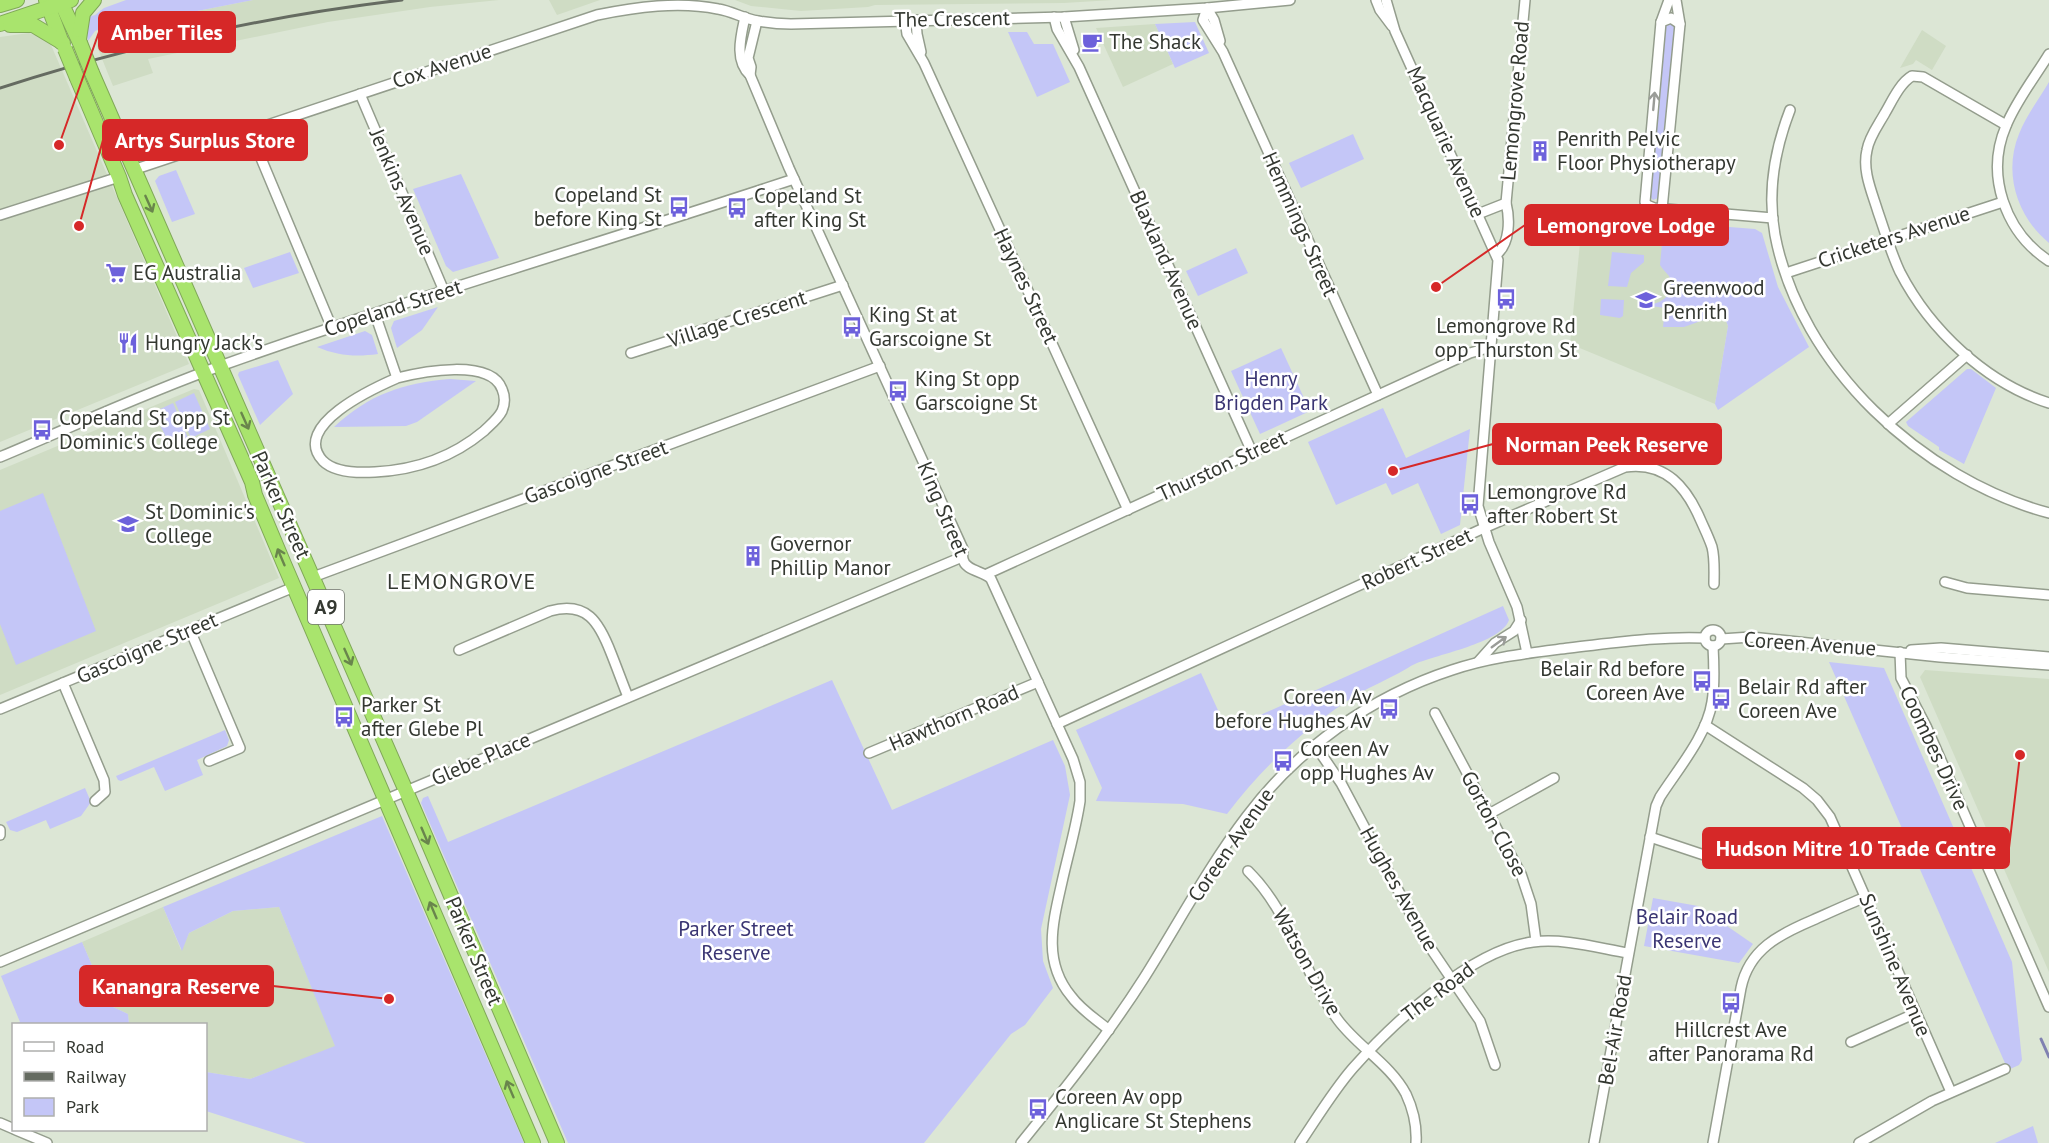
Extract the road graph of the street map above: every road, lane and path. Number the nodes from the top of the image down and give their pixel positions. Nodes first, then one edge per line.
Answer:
1 (6, 0) edge
2 (17, 0) edge
3 (94, 0) edge
4 (1290, 0) edge
5 (1376, 0) edge
6 (1386, 0) edge
7 (1525, 0) edge
8 (1669, 0) edge
9 (1676, 0) edge
10 (57, 2) edge
11 (0, 5) edge
12 (1207, 8) junction
13 (745, 17) junction
14 (1059, 17) junction
15 (905, 20) junction
16 (916, 20) junction
17 (757, 21) junction
18 (1661, 22) junction
19 (1680, 24) junction
20 (0, 25) edge
21 (1395, 31) junction
22 (79, 41) junction
23 (64, 46) junction
24 (2049, 54) edge
25 (924, 63) junction
26 (750, 75) junction
27 (360, 94) junction
28 (1790, 110) dead end
29 (2006, 125) junction
30 (250, 132) junction
31 (133, 170) junction
32 (119, 177) junction
33 (794, 179) junction
34 (2002, 202) junction
35 (1506, 203) junction
36 (1647, 205) junction
37 (1662, 209) junction
38 (1478, 214) junction
39 (0, 215) edge
40 (1773, 218) junction
41 (1639, 239) dead end
42 (1887, 239) junction
43 (1497, 254) junction
44 (2049, 261) edge
45 (1786, 273) junction
46 (843, 285) junction
47 (444, 291) junction
48 (375, 314) junction
49 (332, 328) junction
50 (1491, 347) junction
51 (631, 353) dead end
52 (1967, 355) junction
53 (221, 366) junction
54 (880, 366) junction
55 (203, 373) junction
56 (397, 378) junction
57 (1378, 395) junction
58 (2049, 403) edge
59 (1888, 424) junction
60 (1252, 452) junction
61 (0, 457) edge
62 (1128, 510) junction
63 (2049, 513) edge
64 (1484, 528) junction
65 (962, 557) junction
66 (987, 574) junction
67 (313, 577) junction
68 (1946, 582) dead end
69 (1714, 584) dead end
70 (294, 587) junction
71 (2049, 595) edge
72 (1521, 620) junction
73 (190, 630) junction
74 (1705, 638) junction
75 (1717, 642) junction
76 (459, 650) dead end
77 (1900, 651) junction
78 (1527, 653) junction
79 (2049, 657) edge
80 (1477, 663) junction
81 (2049, 665) edge
82 (1038, 682) junction
83 (63, 683) junction
84 (628, 697) junction
85 (0, 709) edge
86 (1435, 713) dead end
87 (1057, 724) junction
88 (1705, 725) junction
89 (1315, 745) junction
90 (869, 753) dead end
91 (209, 761) dead end
92 (1554, 778) dead end
93 (406, 791) junction
94 (385, 800) junction
95 (95, 801) dead end
96 (1489, 814) junction
97 (0, 830) edge
98 (0, 836) edge
99 (1650, 837) junction
100 (1710, 857) dead end
101 (1248, 871) dead end
102 (1866, 897) junction
103 (1536, 941) junction
104 (1628, 953) junction
105 (0, 962) edge
106 (1452, 980) junction
107 (2049, 1007) edge
108 (1916, 1013) junction
109 (1109, 1030) junction
110 (1851, 1042) dead end
111 (1369, 1051) junction
112 (1495, 1065) dead end
113 (2005, 1069) dead end
114 (1951, 1092) junction
115 (20, 1131) edge
116 (47, 1143) edge
117 (533, 1143) edge
118 (557, 1143) edge
119 (1021, 1143) edge
120 (1300, 1143) edge
121 (1416, 1143) edge
122 (1594, 1143) edge
123 (1713, 1143) edge
124 (1859, 1143) edge

1 - 11 highway
2 - 11 highway
3 - 22 highway
4 - 12 street, The Crescent
5 - 21 street, Macquarie Avenue
6 - 21 street, Macquarie Avenue
7 - 35 street, Lemongrove Road
8 - 18 street
9 - 19 street
10 - 20 highway
10 - 22 highway, Parker Street / A9
10 - 23 highway, Parker Street / A9
12 - 14 street, The Crescent
12 - 57 street, Hemmings Street
13 - 17 street, Cox Avenue
13 - 26 street, King Street
13 - 27 street, Cox Avenue
14 - 16 street, The Crescent
14 - 60 street, Blaxland Avenue
15 - 16 street, The Crescent
15 - 17 street, The Crescent
15 - 25 street, Haynes Street
16 - 25 street, Haynes Street
17 - 26 street, King Street
18 - 19 street
36 -> 18 street
19 - 37 street
20 - 23 highway
21 - 38 street, Macquarie Avenue
22 - 31 highway, Parker Street / A9, bridge
23 - 32 highway, Parker Street / A9, bridge
24 - 29 street
25 - 62 street, Haynes Street
26 - 33 street, King Street
27 - 30 street, Cox Avenue
27 - 47 street, Jenkins Avenue
28 - 40 street
29 - 34 street
29 - 42 street
30 - 31 street, Cox Avenue
30 - 49 street
31 -> 53 highway, Parker Street / A9
32 - 39 street
32 - 55 highway, Parker Street / A9
33 - 46 street, King Street
33 - 47 street, Copeland Street
34 - 42 street, Cricketers Avenue
34 - 44 street
35 - 38 street, Lemongrove Road
35 - 43 street, Lemongrove Road
36 - 37 street
36 - 41 street
37 - 40 street
38 - 43 street, Macquarie Avenue
40 - 45 street
42 - 45 street, Cricketers Avenue
42 - 52 street
43 - 50 street, Lemongrove Road
45 - 59 street
46 - 51 street, Village Crescent
46 - 54 street, King Street
47 - 48 street, Copeland Street
48 - 49 street, Copeland Street
48 - 56 street
49 - 53 street, Copeland Street
50 - 57 street, Thurston Street
50 - 64 street, Lemongrove Road
52 - 58 street
52 - 59 street
53 - 55 street, Copeland Street
53 -> 67 highway, Parker Street / A9
54 - 65 street, King Street
54 - 67 street, Gascoigne Street
55 - 61 street, Copeland Street
70 -> 55 highway, Parker Street / A9
56 - 56 street
57 - 60 street, Thurston Street
59 - 63 street
60 - 62 street, Thurston Street
62 - 66 street, Thurston Street
64 - 69 street, Robert Street
64 - 72 street, Lemongrove Road
64 - 87 street, Robert Street
65 - 66 street, King Street
65 - 84 street, Glebe Place
66 - 82 street, King Street
67 -> 93 highway, Parker Street / A9
68 - 71 street
70 - 73 street, Gascoigne Street
70 - 94 highway, Parker Street / A9
72 - 78 street, Lemongrove Road
80 -> 72 street
73 - 83 street, Gascoigne Street
73 - 91 street
74 - 75 street
74 - 75 street
74 - 78 street, Coreen Avenue
75 - 77 street, Coreen Avenue
75 - 88 street, Bel-Air Road
76 - 84 street
77 - 79 street, Coreen Avenue
77 - 81 street, Coreen Avenue
77 - 107 street, Coombes Drive
78 - 80 street, Coreen Avenue
80 - 89 street, Coreen Avenue
82 - 87 street, King Street
82 - 90 street, Hawthorn Road
83 - 85 street, Gascoigne Street
83 - 95 street
84 - 93 street, Glebe Place
86 - 96 street, Gorton Close
87 - 109 street, King Street
88 - 99 street, Bel-Air Road
88 - 102 street, Sunshine Avenue
89 - 106 street, Hughes Avenue
89 - 109 street, Coreen Avenue
92 - 96 street
93 - 94 street, Glebe Place
93 -> 118 highway, Parker Street / A9
94 - 105 street, Glebe Place
117 -> 94 highway, Parker Street / A9
96 - 103 street, Gorton Close
97 - 98 street
99 - 100 street
99 - 104 street, Bel-Air Road
101 - 111 street, Watson Drive
102 - 108 street, Sunshine Avenue
102 - 123 street
103 - 104 street, The Road
103 - 106 street, The Road
104 - 122 street, Bel-Air Road
106 - 111 street, The Road
106 - 112 street, Hughes Avenue
108 - 110 street
108 - 114 street, Sunshine Avenue
109 - 119 street, Coreen Avenue
111 - 120 street, The Road
111 - 121 street, Watson Drive
113 - 114 street
114 - 124 street
115 - 116 street

